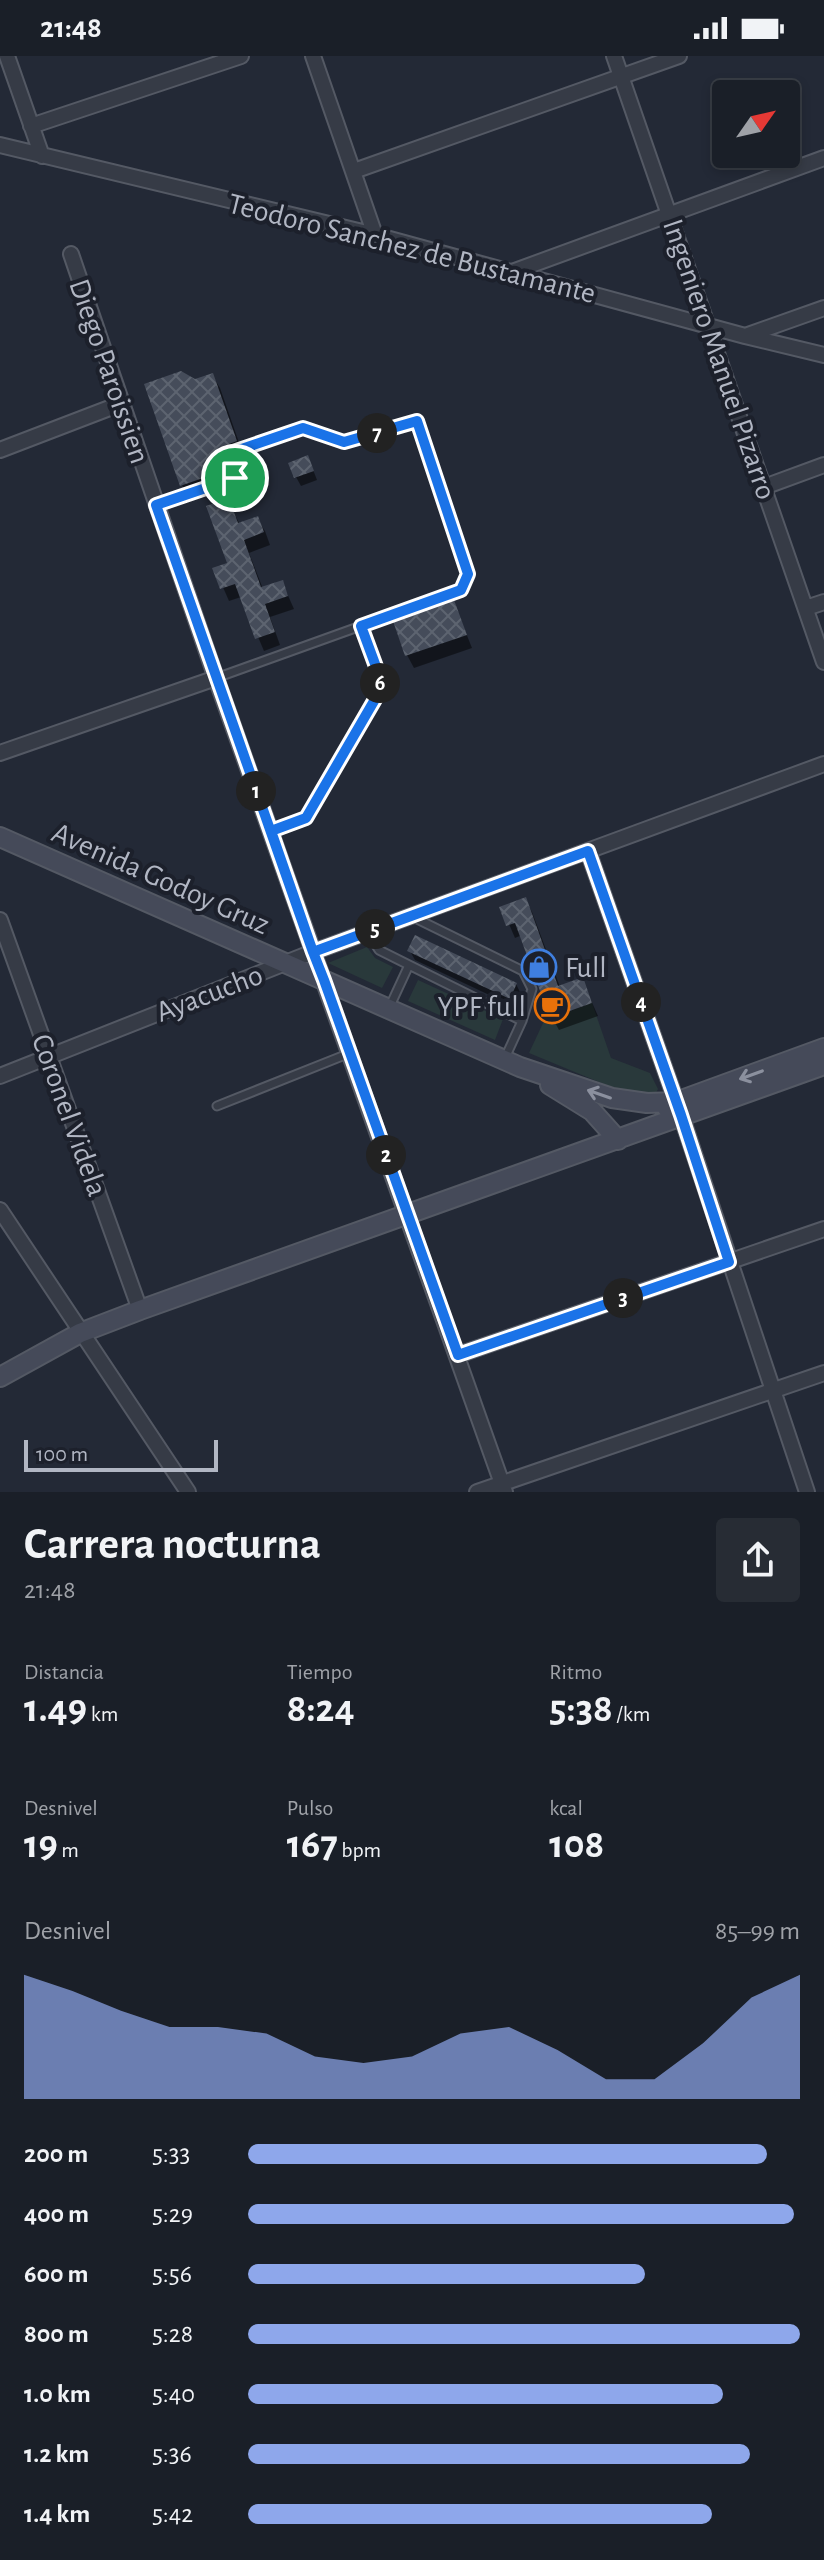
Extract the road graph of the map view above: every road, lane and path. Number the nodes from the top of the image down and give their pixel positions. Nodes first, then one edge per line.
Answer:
1 (7, 56) edge
2 (241, 56) edge
3 (313, 56) edge
4 (614, 56) edge
5 (679, 56) edge
6 (621, 76) junction
7 (31, 126) junction
8 (0, 145) edge
9 (42, 156) junction
10 (824, 158) edge
11 (354, 171) junction
12 (669, 213) junction
13 (375, 235) junction
14 (71, 254) dead end
15 (511, 272) junction
16 (824, 308) edge
17 (709, 326) junction
18 (745, 336) junction
19 (824, 355) edge
20 (120, 404) junction
21 (0, 450) edge
22 (824, 465) edge
23 (764, 487) junction
24 (156, 505) junction
25 (824, 602) edge
26 (806, 608) junction
27 (361, 626) junction
28 (824, 662) edge
29 (216, 678) junction
30 (0, 753) edge
31 (824, 764) edge
32 (271, 831) junction
33 (0, 837) edge
34 (588, 851) junction
35 (411, 916) junction
36 (0, 920) edge
37 (367, 932) junction
38 (313, 952) junction
39 (285, 963) junction
40 (409, 965) junction
41 (324, 980) junction
42 (388, 1008) junction
43 (522, 1021) junction
44 (824, 1048) edge
45 (350, 1053) junction
46 (49, 1056) junction
47 (512, 1063) junction
48 (824, 1065) edge
49 (0, 1076) edge
50 (217, 1106) dead end
51 (679, 1108) junction
52 (618, 1140) junction
53 (0, 1210) edge
54 (407, 1216) junction
55 (824, 1229) edge
56 (729, 1262) junction
57 (140, 1310) junction
58 (80, 1333) junction
59 (458, 1355) junction
60 (824, 1373) edge
61 (0, 1377) edge
62 (772, 1392) junction
63 (503, 1488) edge
64 (188, 1492) edge
65 (477, 1492) edge
66 (807, 1492) edge

1 - 7 street
2 - 7 street
3 - 11 street
4 - 6 street, Ingeniero Manuel Pizarro
5 - 6 street
6 - 11 street
6 - 12 street, Ingeniero Manuel Pizarro
7 - 9 street
8 - 9 street, Teodoro Sanchez de Bustamante
9 - 13 street, Teodoro Sanchez de Bustamante
10 - 12 street
11 - 13 street
12 - 15 street
12 - 17 street, Ingeniero Manuel Pizarro
13 - 15 street, Teodoro Sanchez de Bustamante
14 - 20 street, Diego Paroissien
15 - 17 street, Teodoro Sanchez de Bustamante
16 - 18 street
17 - 18 street, Teodoro Sanchez de Bustamante
17 - 23 street, Ingeniero Manuel Pizarro
18 - 19 street, Teodoro Sanchez de Bustamante
20 - 21 street
20 - 24 street, Diego Paroissien
22 - 23 street
23 - 26 street, Ingeniero Manuel Pizarro
24 - 27 lane
24 - 29 street, Diego Paroissien
25 - 26 street
26 - 28 street, Ingeniero Manuel Pizarro
27 - 29 lane
27 - 32 lane
29 - 30 street
29 - 32 street, Diego Paroissien
31 - 34 street, Ayacucho
32 - 38 street, Diego Paroissien
33 - 39 main road, Avenida Godoy Gruz
34 - 35 street, Ayacucho
34 - 51 street
35 - 37 street, Ayacucho
35 - 43 lane
36 - 46 street, Coronel Videla
37 - 38 street, Ayacucho
37 - 40 lane
38 - 39 street, Ayacucho
38 - 41 street, Diego Paroissien
39 - 41 main road, Avenida Godoy Gruz
39 - 46 street, Ayacucho
40 - 42 lane
40 - 43 lane
41 - 42 main road, Avenida Godoy Gruz
41 - 45 street, Diego Paroissien
42 - 47 main road, Avenida Godoy Gruz
43 - 47 lane
44 -> 51 main road
45 - 50 lane
45 - 54 street, Diego Paroissien
46 - 49 street, Ayacucho
46 - 57 street, Coronel Videla
51 -> 47 main road, Avenida Godoy Gruz
47 - 52 main road, Avenida Godoy Gruz
48 - 51 main road
51 - 52 main road
51 - 56 street
52 - 54 main road
53 - 58 street
54 - 57 main road
54 - 59 street, Diego Paroissien
55 - 56 street
56 - 59 street
56 - 62 street
57 - 58 main road
58 - 61 main road
58 - 64 street
59 - 63 street, Diego Paroissien
60 - 62 street
62 - 63 street
62 - 66 street
63 - 65 street

